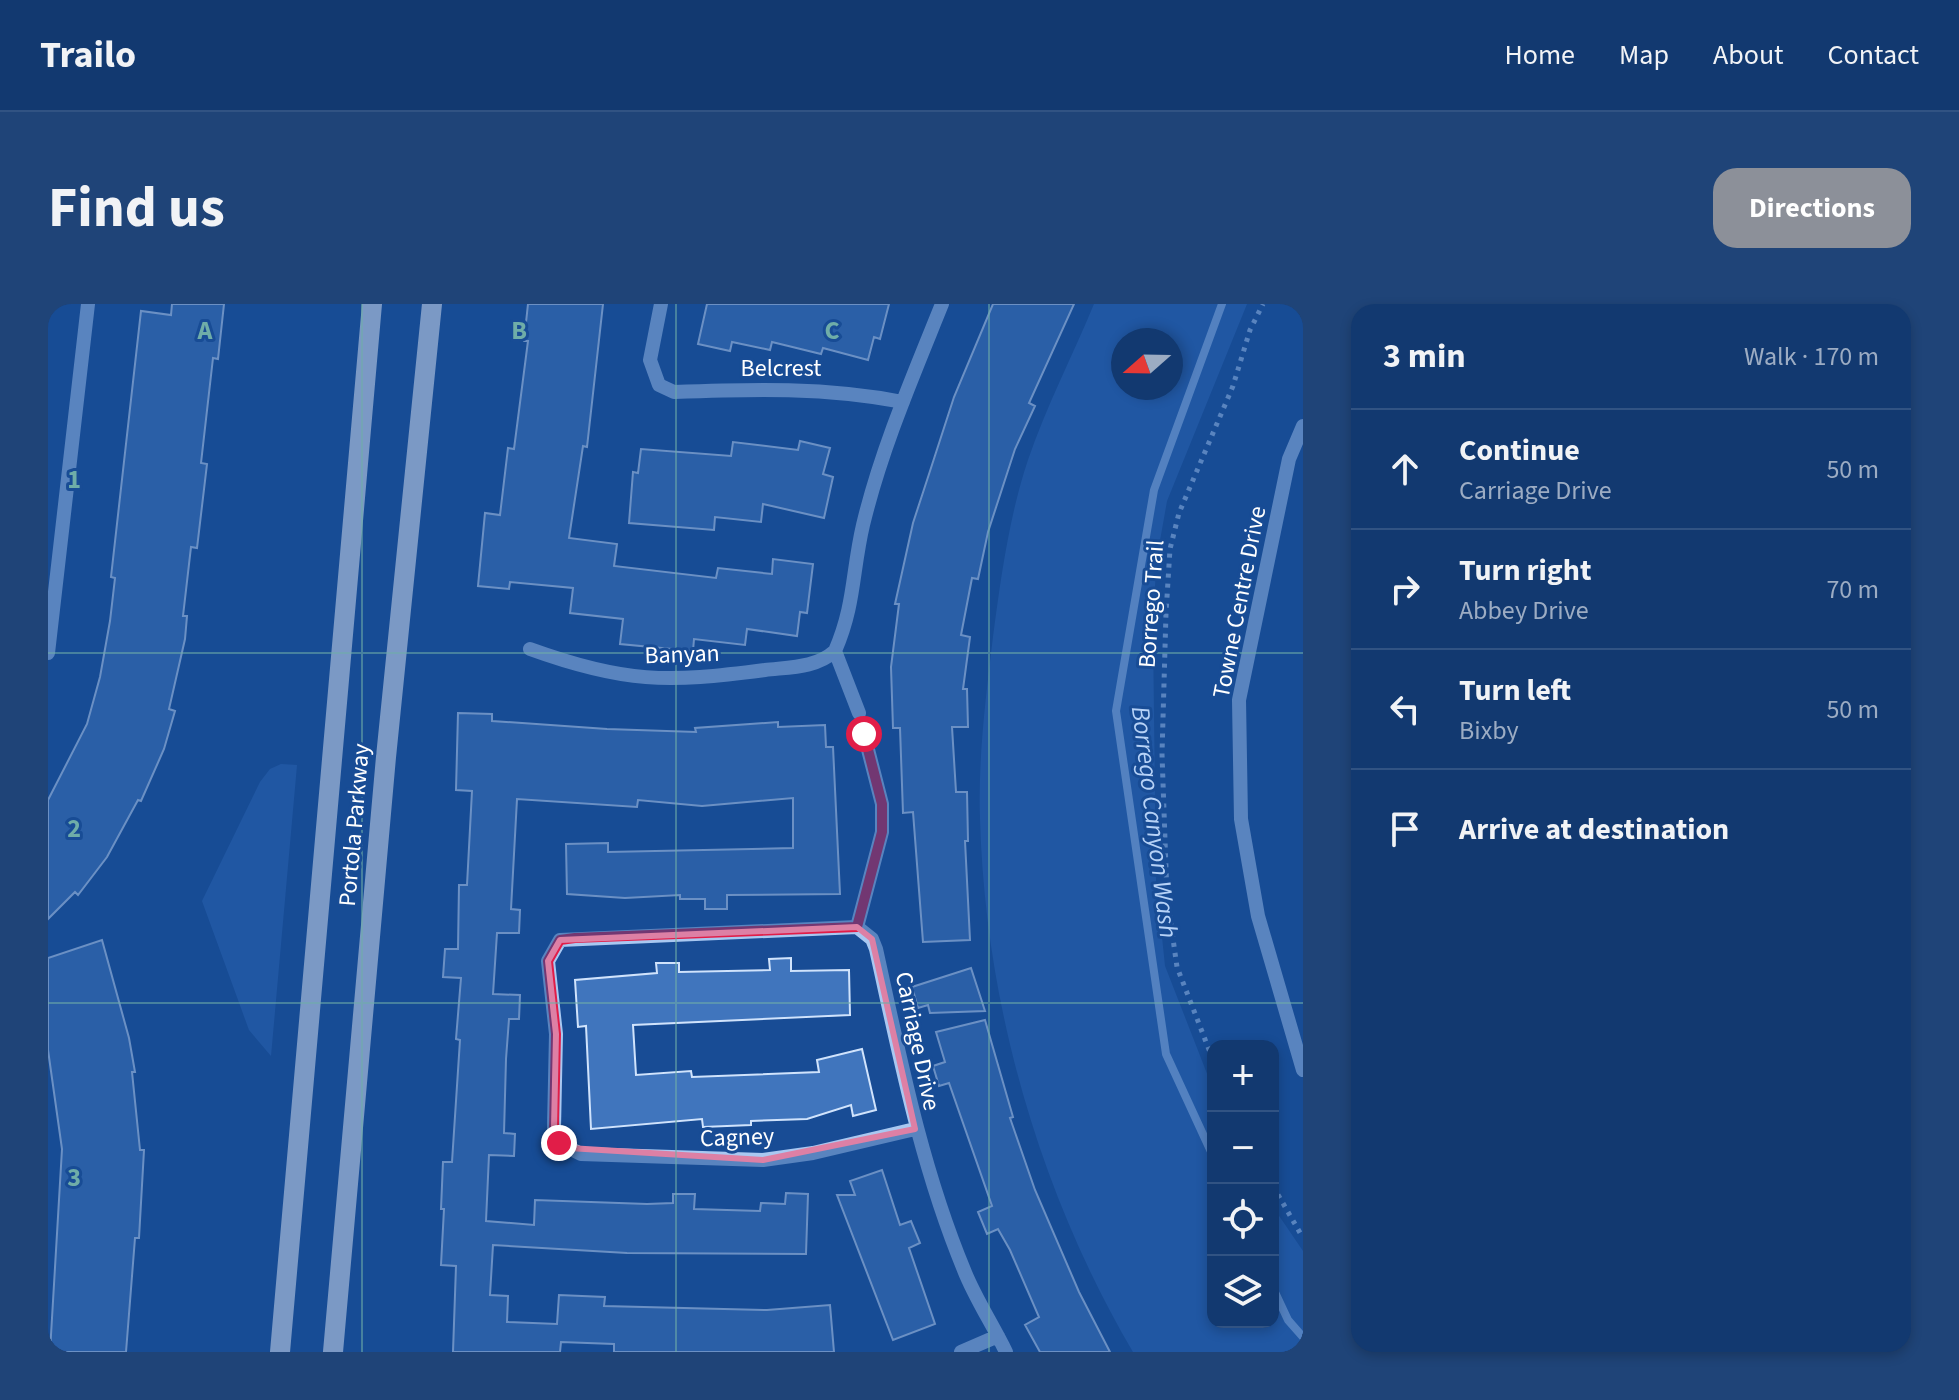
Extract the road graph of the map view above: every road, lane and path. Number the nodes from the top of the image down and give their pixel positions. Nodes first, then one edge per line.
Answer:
1 (88, 304) edge
2 (372, 304) edge
3 (432, 304) edge
4 (661, 304) edge
5 (942, 304) edge
6 (1263, 304) edge
7 (903, 402) junction
8 (1303, 426) edge
9 (530, 649) dead end
10 (835, 651) junction
11 (48, 653) edge
12 (859, 713) dead end
13 (864, 734) dead end
14 (857, 927) junction
15 (1207, 1044) edge
16 (1303, 1070) edge
17 (915, 1129) junction
18 (1279, 1196) edge
19 (1303, 1238) edge
20 (998, 1336) junction
21 (280, 1352) edge
22 (333, 1352) edge
23 (961, 1352) edge
24 (1006, 1352) edge

1 - 11 street
2 - 21 main road, Portola Parkway
3 - 22 main road, Portola Parkway
4 - 7 street, Belcrest
5 - 7 street
6 - 15 path, Borrego Trail
7 - 10 street
8 - 16 street, Towne Centre Drive
9 - 10 street, Banyan
10 - 12 street
13 - 14 street
14 - 17 street, Carriage Drive
14 - 17 street, Cagney
17 - 20 street, Carriage Drive
18 - 19 path
20 - 23 street
20 - 24 street, Carriage Drive

